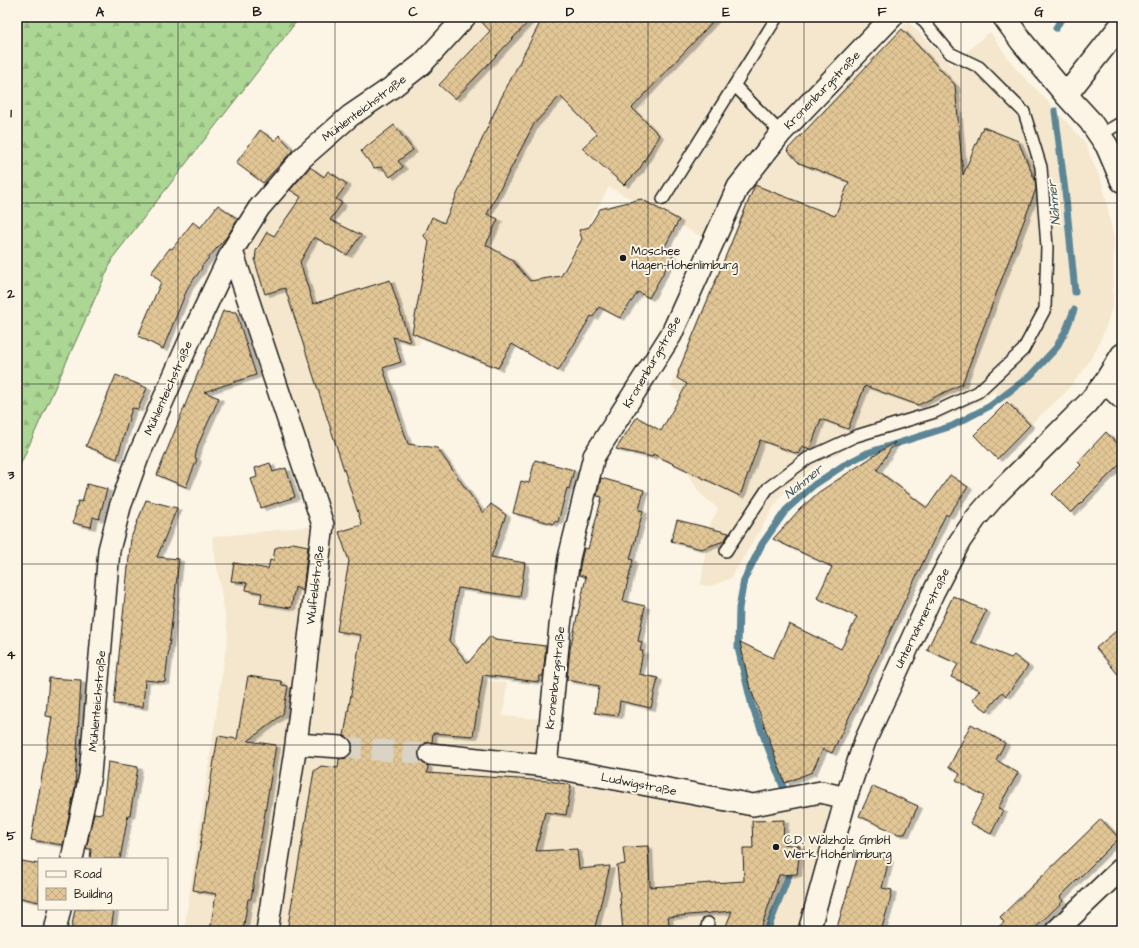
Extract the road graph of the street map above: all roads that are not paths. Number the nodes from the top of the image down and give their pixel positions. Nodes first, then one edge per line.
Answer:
1 (465, 17) edge
2 (777, 17) edge
3 (892, 17) edge
4 (920, 17) edge
5 (1004, 17) edge
6 (1122, 24) edge
7 (735, 86) junction
8 (1066, 95) junction
9 (1122, 122) edge
10 (781, 133) junction
11 (1100, 135) junction
12 (1122, 181) edge
13 (663, 199) dead end
14 (232, 251) junction
15 (1122, 355) edge
16 (1105, 382) junction
17 (1122, 398) edge
18 (726, 551) dead end
19 (296, 744) junction
20 (342, 747) tunnel mouth
21 (430, 754) tunnel mouth
22 (546, 766) junction
23 (846, 798) junction
24 (72, 858) edge
25 (1122, 868) edge
26 (60, 910) edge
27 (55, 931) edge
28 (267, 931) edge
29 (809, 931) edge
30 (1056, 931) edge

1 - 14 street, Mühlenteichstraße
2 - 7 lane
3 - 10 street, Kronenburgstraße
4 - 18 lane
5 - 8 street
6 - 8 street
7 - 10 lane
7 - 13 lane
8 - 11 street
9 - 11 lane
10 - 22 street, Kronenburgstraße
11 - 12 street
14 - 19 street, Wulfeldstraße
14 - 24 street, Mühlenteichstraße
15 - 16 street, Unternahmerstraße
16 - 17 street
16 - 23 street, Unternahmerstraße
19 - 20 street
19 - 28 street, Wulfeldstraße
21 - 22 street, Ludwigstraße
22 - 23 street, Ludwigstraße
23 - 29 street, Unternahmerstraße
25 - 30 street
26 - 27 street

